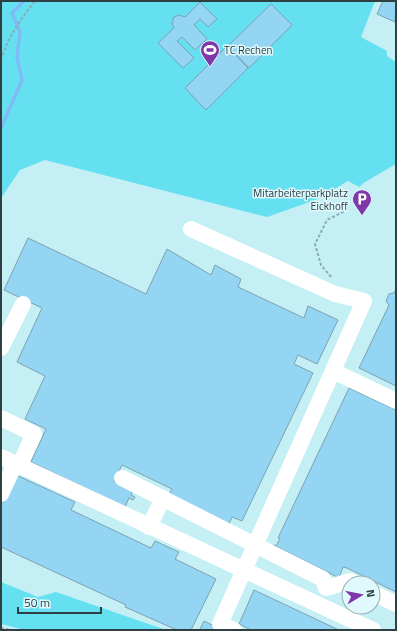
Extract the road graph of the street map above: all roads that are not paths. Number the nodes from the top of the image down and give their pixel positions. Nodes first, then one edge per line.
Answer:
1 (191, 229) dead end
2 (23, 304) dead end
3 (1, 348) edge
4 (333, 371) junction
5 (396, 401) edge
6 (1, 418) edge
7 (1, 457) edge
8 (17, 465) junction
9 (122, 478) dead end
10 (1, 494) edge
11 (163, 498) junction
12 (149, 527) junction
13 (255, 544) junction
14 (243, 571) junction
15 (341, 584) edge
16 (326, 588) junction
17 (381, 596) edge
18 (314, 603) junction
19 (396, 604) edge
20 (234, 630) edge
21 (373, 630) edge

1 - 4 lane
2 - 3 lane
4 - 5 lane
4 - 13 lane
6 - 8 lane
7 - 8 lane
8 - 10 lane
8 - 12 lane
9 - 11 lane
11 - 12 lane
11 - 13 lane
12 - 14 lane
13 - 14 lane
13 - 16 lane
14 - 18 lane
14 - 20 lane
15 - 16 lane
16 - 18 lane
17 - 19 lane
18 - 21 lane

